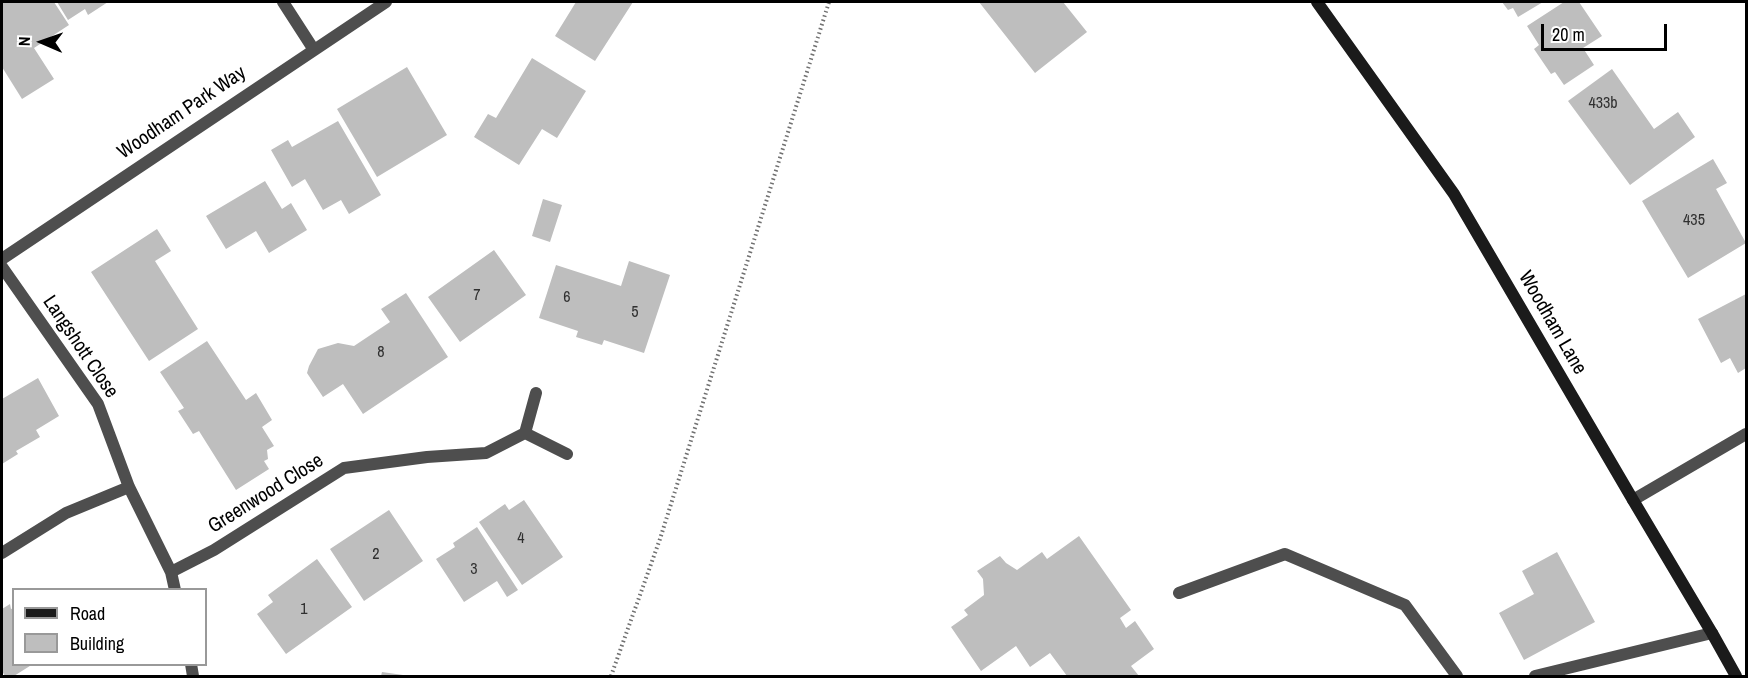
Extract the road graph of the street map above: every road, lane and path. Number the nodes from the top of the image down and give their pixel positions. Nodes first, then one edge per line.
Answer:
1 (283, 2) edge
2 (386, 2) edge
3 (829, 2) edge
4 (1317, 2) edge
5 (314, 50) junction
6 (2, 259) edge
7 (2, 267) edge
8 (536, 393) dead end
9 (525, 433) junction
10 (1746, 434) edge
11 (567, 454) dead end
12 (129, 487) junction
13 (1633, 500) junction
14 (2, 553) edge
15 (171, 572) junction
16 (175, 588) edge
17 (1179, 593) dead end
18 (1712, 633) junction
19 (611, 676) edge
20 (1456, 676) edge
21 (1535, 676) edge
22 (1736, 676) edge

1 - 5 street
2 - 5 street, Woodham Park Way
3 - 19 path
4 - 13 main road, Woodham Lane
5 - 6 street, Woodham Park Way
7 - 12 street, Langshott Close
8 - 9 street
9 - 11 street
9 - 15 street, Greenwood Close
10 - 13 street
12 - 14 street
12 - 15 street, Langshott Close
13 - 18 main road, Woodham Lane
15 - 16 street, Langshott Close
17 - 20 street
18 - 21 street
18 - 22 main road, Woodham Lane

